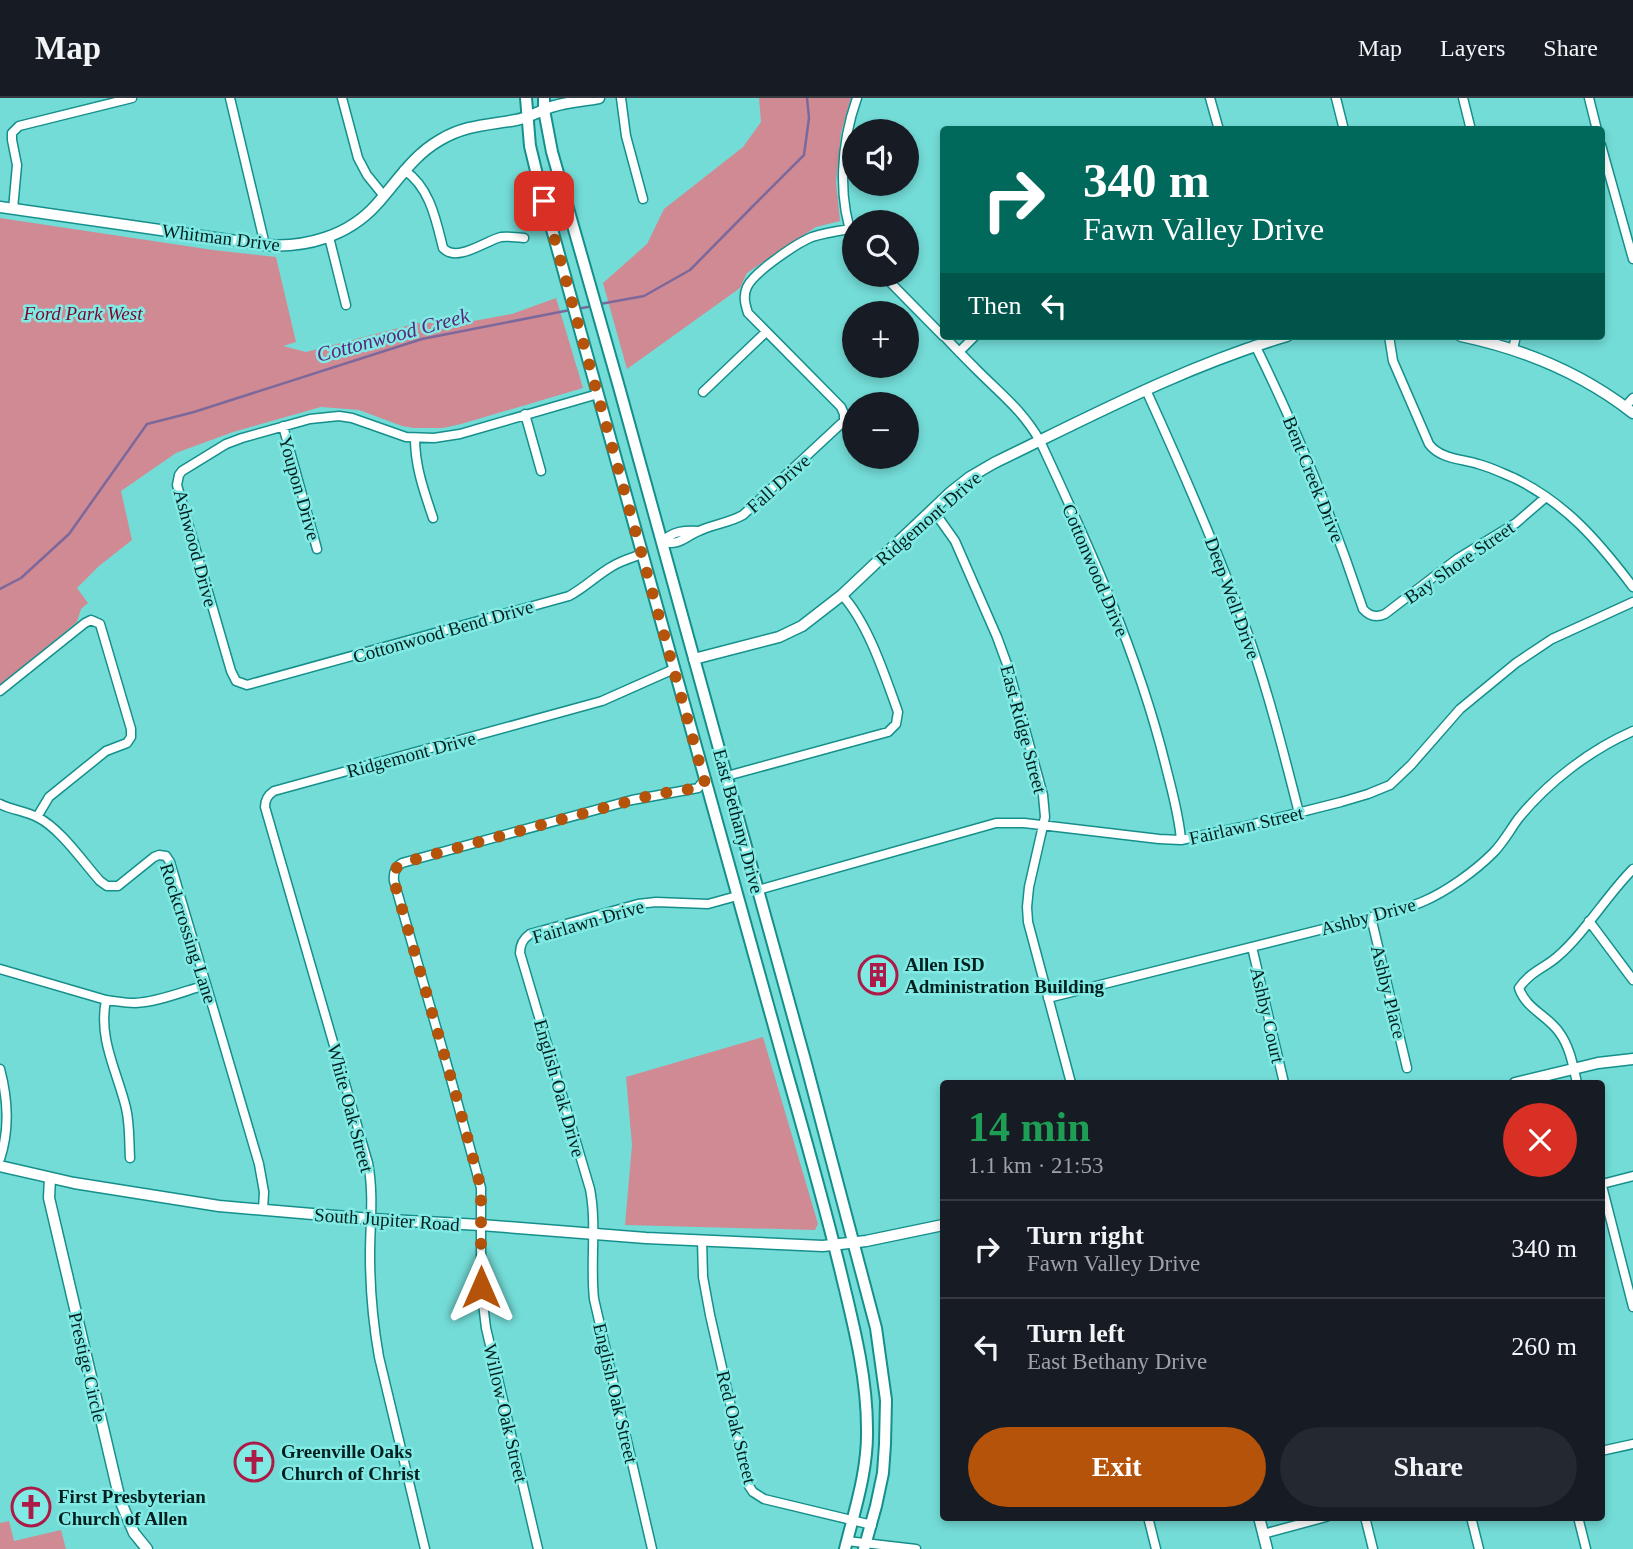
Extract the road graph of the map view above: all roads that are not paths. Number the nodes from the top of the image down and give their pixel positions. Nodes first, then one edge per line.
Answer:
1 (132, 98) edge
2 (230, 98) edge
3 (342, 98) edge
4 (526, 98) edge
5 (598, 98) edge
6 (621, 98) edge
7 (857, 98) edge
8 (1210, 98) edge
9 (1336, 98) edge
10 (1463, 98) edge
11 (1588, 98) edge
12 (544, 104) edge
13 (527, 116) junction
14 (1218, 126) edge
15 (1343, 126) edge
16 (1470, 126) edge
17 (1596, 126) edge
18 (1605, 159) edge
19 (404, 170) junction
20 (384, 196) junction
21 (643, 199) dead end
22 (0, 207) edge
23 (13, 209) junction
24 (845, 210) edge
25 (842, 231) edge
26 (330, 237) junction
27 (524, 238) dead end
28 (265, 245) junction
29 (1632, 255) edge
30 (895, 287) edge
31 (346, 304) dead end
32 (766, 332) junction
33 (940, 333) edge
34 (947, 340) edge
35 (971, 340) edge
36 (1273, 340) edge
37 (1390, 340) edge
38 (1477, 340) edge
39 (1515, 340) edge
40 (1255, 345) junction
41 (1514, 349) junction
42 (959, 352) junction
43 (1146, 390) junction
44 (703, 392) dead end
45 (598, 394) junction
46 (1633, 398) edge
47 (1629, 410) edge
48 (525, 414) junction
49 (283, 426) junction
50 (415, 438) junction
51 (1040, 441) junction
52 (541, 471) dead end
53 (1546, 497) junction
54 (933, 510) junction
55 (433, 518) dead end
56 (662, 542) junction
57 (317, 549) dead end
58 (642, 554) junction
59 (1633, 587) edge
60 (842, 595) junction
61 (1633, 602) edge
62 (1368, 614) joint
63 (694, 659) junction
64 (674, 669) junction
65 (236, 681) joint
66 (0, 691) edge
67 (1633, 731) edge
68 (727, 776) junction
69 (705, 783) junction
70 (267, 797) joint
71 (0, 804) edge
72 (1299, 813) junction
73 (37, 817) junction
74 (1043, 826) junction
75 (1181, 840) junction
76 (1633, 869) edge
77 (758, 890) junction
78 (737, 896) junction
79 (1371, 917) junction
80 (1589, 920) junction
81 (522, 942) joint
82 (1252, 947) junction
83 (0, 969) edge
84 (1633, 979) edge
85 (206, 985) junction
86 (1048, 998) junction
87 (106, 1000) junction
88 (1633, 1059) edge
89 (806, 1060) junction
90 (785, 1066) junction
91 (1407, 1068) dead end
92 (0, 1069) edge
93 (1574, 1069) junction
94 (1070, 1080) edge
95 (1283, 1080) edge
96 (1528, 1080) edge
97 (1576, 1080) edge
98 (0, 1158) edge
99 (130, 1158) dead end
100 (0, 1166) edge
101 (1633, 1176) edge
102 (50, 1178) junction
103 (1605, 1182) edge
104 (1605, 1195) edge
105 (263, 1210) junction
106 (371, 1219) junction
107 (481, 1225) junction
108 (940, 1226) edge
109 (593, 1235) junction
110 (702, 1240) junction
111 (854, 1243) junction
112 (834, 1245) junction
113 (1633, 1307) edge
114 (867, 1442) junction
115 (886, 1444) junction
116 (1633, 1444) edge
117 (1605, 1450) edge
118 (852, 1521) junction
119 (1149, 1521) edge
120 (1260, 1521) edge
121 (1311, 1521) edge
122 (1366, 1521) edge
123 (1472, 1521) edge
124 (1579, 1521) edge
125 (872, 1525) junction
126 (1264, 1534) junction
127 (846, 1545) edge
128 (865, 1546) edge
129 (147, 1549) edge
130 (425, 1549) edge
131 (538, 1549) edge
132 (652, 1549) edge
133 (916, 1549) edge
134 (1156, 1549) edge
135 (1267, 1549) edge
136 (1373, 1549) edge
137 (1479, 1549) edge
138 (1586, 1549) edge

1 - 23 street
2 - 28 street
3 - 20 street
4 - 13 main road, East Bethany Drive
5 - 12 street, Whitman Drive
6 - 21 street
7 - 24 street
8 - 14 street
9 - 15 street
10 - 16 street
11 - 17 street
12 - 13 street, Whitman Drive
12 - 56 main road, East Bethany Drive
13 - 19 street, Whitman Drive
13 - 45 main road, East Bethany Drive
18 - 29 street
19 - 20 street, Whitman Drive
19 - 27 street
20 - 26 street, Whitman Drive
22 - 23 street, Whitman Drive
23 - 28 street, Whitman Drive
25 - 32 street
26 - 28 street, Whitman Drive
26 - 31 street
30 - 33 street, Cottonwood Drive
32 - 44 street
32 - 56 street, Fall Drive
34 - 42 street, Cottonwood Drive
35 - 42 street
36 - 40 street, Ridgemont Drive
37 - 53 street
38 - 41 street
39 - 41 street
40 - 43 street, Ridgemont Drive
40 - 62 street, Bent Creek Drive
41 - 47 street
42 - 51 street, Cottonwood Drive
43 - 51 street, Ridgemont Drive
43 - 72 street, Deep Well Drive
45 - 48 street, Ashwood Drive
45 - 58 main road, East Bethany Drive
46 - 47 street
48 - 50 street, Ashwood Drive
48 - 52 street
49 - 50 street, Ashwood Drive
49 - 57 street, Youpon Drive
49 - 65 street, Ashwood Drive
50 - 55 street
51 - 54 street, Ridgemont Drive
51 - 75 street, Cottonwood Drive
53 - 59 street
53 - 62 street, Bay Shore Street
54 - 60 street, Ridgemont Drive
54 - 74 street, East Ridge Street
56 - 58 main road
56 - 63 main road, East Bethany Drive
58 - 64 main road, East Bethany Drive
58 - 65 street, Cottonwood Bend Drive
60 - 63 street, Ridgemont Drive
60 - 68 street
61 - 72 street, Fairlawn Street
63 - 64 main road
63 - 68 main road, East Bethany Drive
64 - 69 main road, East Bethany Drive
64 - 70 street, Ridgemont Drive
66 - 73 street
67 - 79 street, Ashby Drive
68 - 69 main road
68 - 77 main road, East Bethany Drive
69 - 78 main road, East Bethany Drive
69 - 107 street, Willow Oak Street
70 - 106 street, White Oak Street
71 - 73 street, Rockcrossing Lane
72 - 75 street, Fairlawn Street
73 - 85 street, Rockcrossing Lane
74 - 75 street, Fairlawn Street
74 - 77 street, Fairlawn Street
74 - 86 street, East Ridge Street
76 - 80 street
77 - 78 main road
77 - 89 main road, East Bethany Drive
78 - 81 street, Fairlawn Drive
78 - 90 main road, East Bethany Drive
79 - 82 street, Ashby Drive
79 - 91 street, Ashby Place
80 - 84 street
80 - 93 street
81 - 109 street, English Oak Drive
82 - 86 street, Ashby Drive
82 - 95 street, Ashby Court
83 - 87 street
85 - 87 street
85 - 105 street, Rockcrossing Lane
86 - 94 street, East Ridge Street
87 - 99 street
88 - 93 street
89 - 90 main road
89 - 111 main road, East Bethany Drive
90 - 112 main road, East Bethany Drive
92 - 98 street
93 - 96 street
93 - 97 street
100 - 102 street, South Jupiter Road
101 - 103 street
102 - 105 street, South Jupiter Road
102 - 129 street, Prestige Circle
104 - 113 street
105 - 106 street, South Jupiter Road
106 - 107 street, South Jupiter Road
106 - 130 street, White Oak Street
107 - 109 street, South Jupiter Road
107 - 131 street, Willow Oak Street
108 - 111 street, South Jupiter Road
109 - 110 street, South Jupiter Road
109 - 132 street, English Oak Street
110 - 112 street, South Jupiter Road
110 - 118 street, Red Oak Street
111 - 112 street, South Jupiter Road
111 - 115 main road, East Bethany Drive
112 - 114 main road, East Bethany Drive
114 - 115 main road
114 - 118 main road, East Bethany Drive
115 - 125 main road, East Bethany Drive
116 - 117 street
118 - 125 street, Red Oak Street
118 - 127 main road, East Bethany Drive
119 - 134 street
120 - 126 street
121 - 126 street
122 - 136 street
123 - 137 street
124 - 138 street
125 - 128 main road, East Bethany Drive
126 - 135 street
127 - 128 street
128 - 133 street

